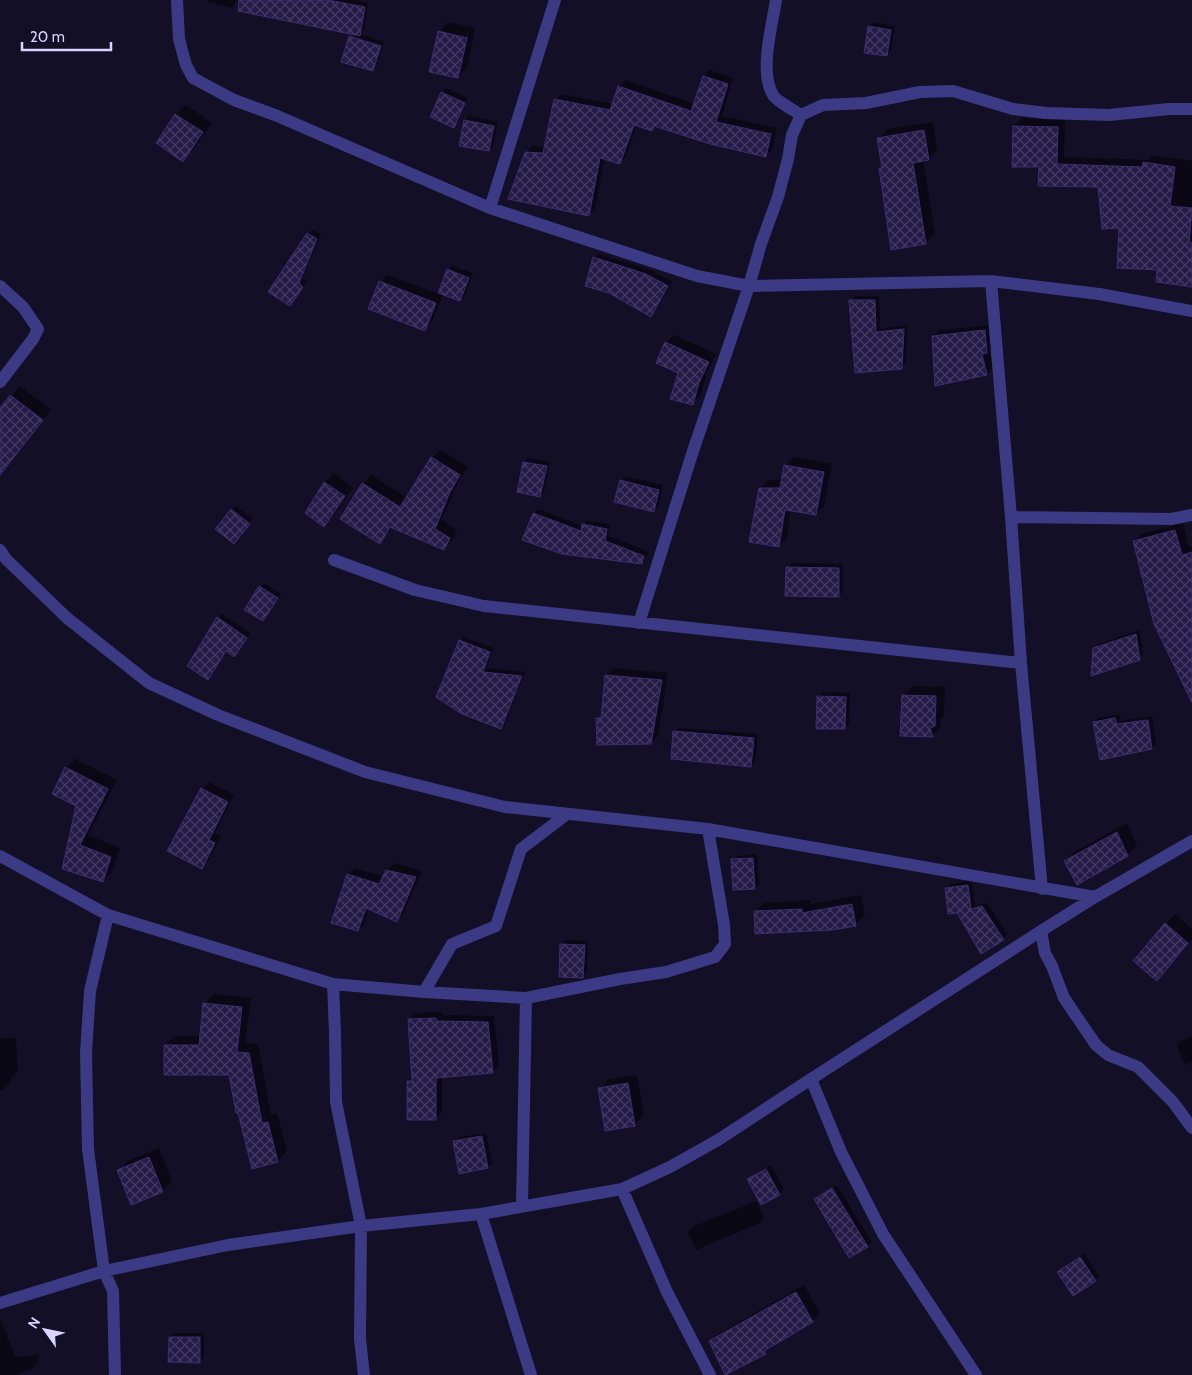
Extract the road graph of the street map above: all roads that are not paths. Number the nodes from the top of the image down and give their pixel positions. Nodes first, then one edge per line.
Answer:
1 (177, 0) edge
2 (555, 0) edge
3 (776, 0) edge
4 (1192, 109) edge
5 (801, 115) junction
6 (490, 208) junction
7 (991, 281) junction
8 (0, 286) edge
9 (749, 286) junction
10 (1192, 311) edge
11 (0, 382) edge
12 (1192, 515) edge
13 (1011, 517) junction
14 (0, 550) edge
15 (334, 560) dead end
16 (639, 623) junction
17 (1021, 663) junction
18 (567, 814) junction
19 (708, 829) junction
20 (1192, 841) edge
21 (0, 856) edge
22 (1042, 889) junction
23 (1095, 897) junction
24 (108, 915) junction
25 (1041, 931) junction
26 (333, 984) junction
27 (424, 992) junction
28 (526, 998) junction
29 (811, 1079) junction
30 (1192, 1128) edge
31 (622, 1190) junction
32 (522, 1206) junction
33 (481, 1214) junction
34 (361, 1226) junction
35 (104, 1271) junction
36 (0, 1303) edge
37 (115, 1375) edge
38 (364, 1375) edge
39 (531, 1375) edge
40 (710, 1375) edge
41 (976, 1375) edge

1 - 6 street
2 - 6 street
3 - 5 street
4 - 5 street
5 - 9 street
6 - 9 street
7 - 9 street
7 - 10 street
7 - 13 street
8 - 11 street
9 - 16 street
12 - 13 street
13 - 17 street
14 - 18 street
15 - 16 street
16 - 17 street
17 - 22 street
18 - 19 street
18 - 27 street
19 - 22 street
19 - 28 street
20 - 23 street
21 - 24 street
22 - 23 street
23 - 25 street
24 - 26 street
24 - 35 street
25 - 29 street
25 - 30 street
26 - 27 street
26 - 34 street
27 - 28 street
28 - 32 street
29 - 31 street
29 - 41 street
31 - 32 street
31 - 40 street
32 - 33 street
33 - 34 street
33 - 39 street
34 - 35 street
34 - 38 street
35 - 36 street
35 - 37 street

